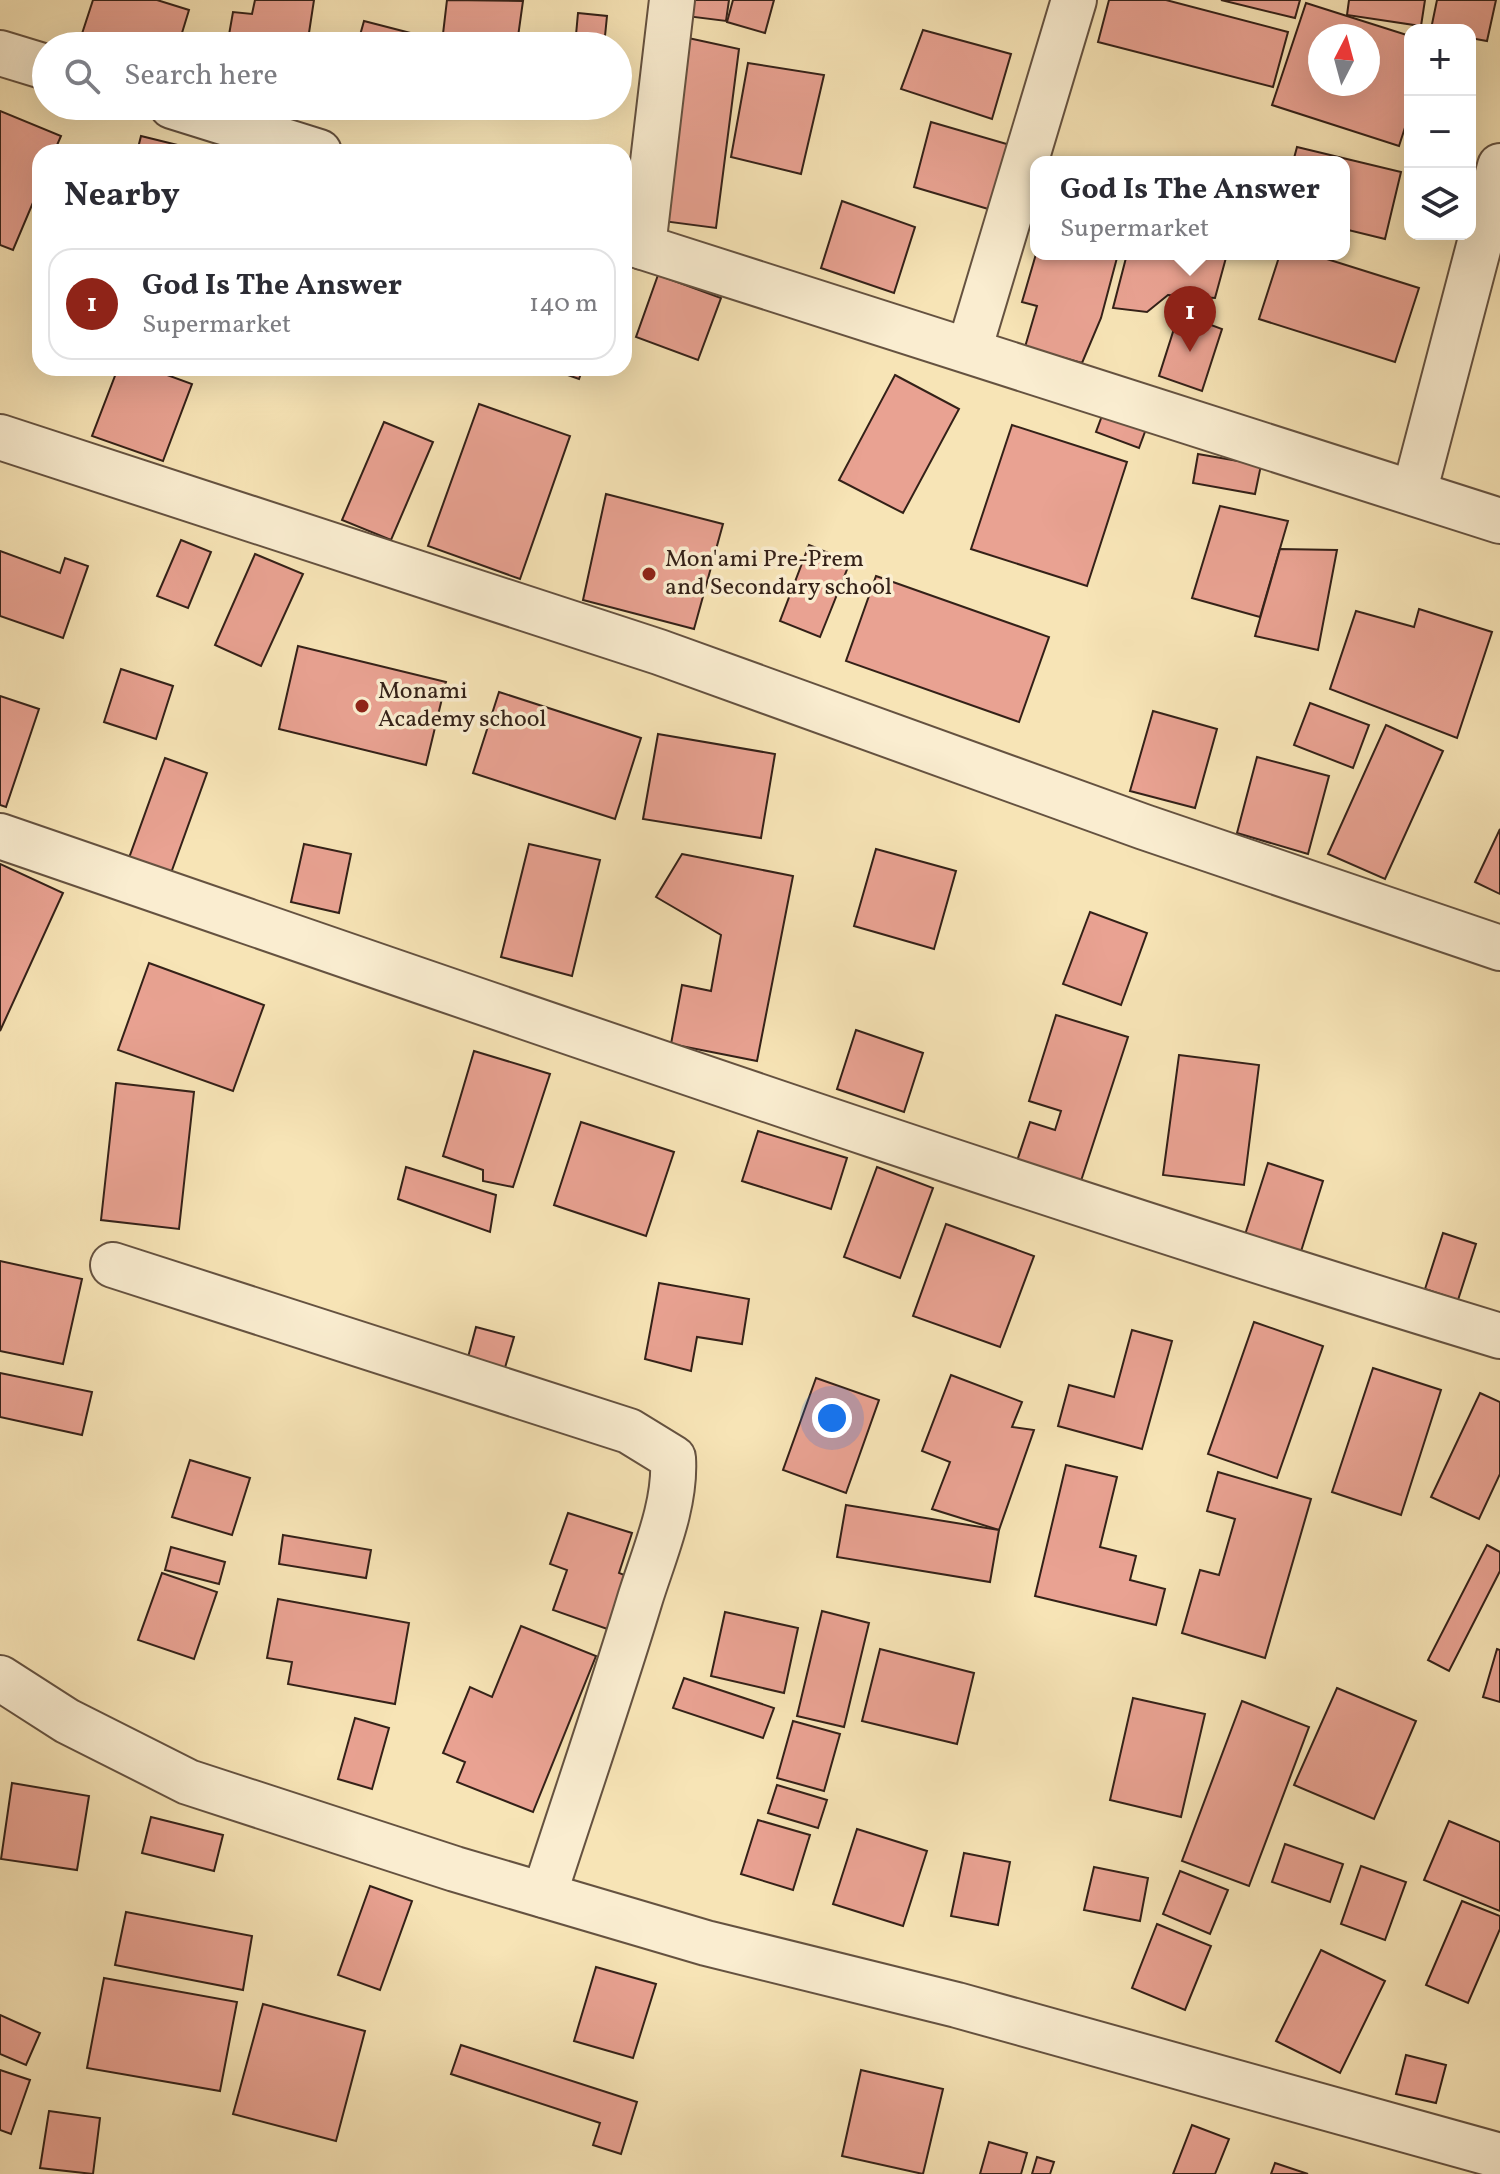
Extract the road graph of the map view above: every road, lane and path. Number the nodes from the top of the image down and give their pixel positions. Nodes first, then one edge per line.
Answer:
1 (672, 0) edge
2 (1074, 0) edge
3 (0, 53) edge
4 (32, 63) edge
5 (217, 120) edge
6 (293, 144) edge
7 (1500, 166) edge
8 (633, 244) edge
9 (969, 350) junction
10 (0, 437) edge
11 (1414, 493) junction
12 (1500, 521) edge
13 (0, 836) edge
14 (1500, 948) edge
15 (113, 1265) dead end
16 (1500, 1336) edge
17 (0, 1678) edge
18 (544, 1895) junction
19 (1500, 2156) edge

1 - 8 street
2 - 9 street
3 - 4 street
5 - 6 street
7 - 11 street
8 - 9 street
9 - 11 street
10 - 14 street
11 - 12 street
13 - 16 street
15 - 18 street
17 - 18 street
18 - 19 street

